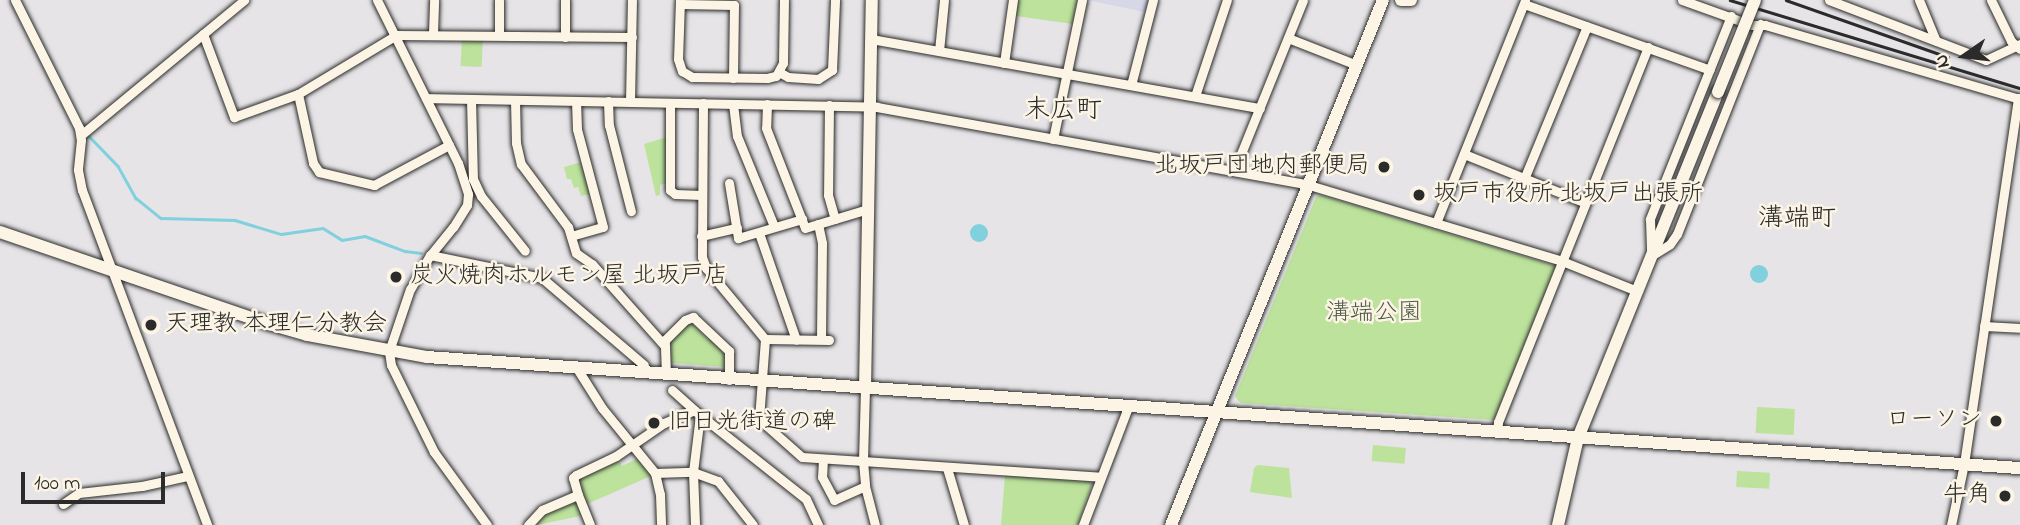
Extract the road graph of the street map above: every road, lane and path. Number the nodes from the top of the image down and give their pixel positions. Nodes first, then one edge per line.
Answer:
1 (15, 0) edge
2 (244, 0) edge
3 (377, 0) edge
4 (434, 0) edge
5 (499, 0) edge
6 (565, 0) edge
7 (632, 0) edge
8 (784, 0) edge
9 (835, 0) edge
10 (872, 0) edge
11 (944, 0) edge
12 (1013, 0) edge
13 (1082, 0) edge
14 (1153, 0) edge
15 (1227, 0) edge
16 (1303, 0) edge
17 (1383, 0) edge
18 (1401, 0) edge
19 (1411, 0) edge
20 (1682, 0) edge
21 (1755, 0) edge
22 (1829, 0) edge
23 (1919, 0) edge
24 (1994, 1) edge
25 (680, 2) edge
26 (1525, 2) edge
27 (1731, 16) junction
28 (1760, 24) junction
29 (1587, 26) junction
30 (433, 33) junction
31 (203, 34) junction
32 (499, 34) junction
33 (396, 35) junction
34 (565, 37) junction
35 (632, 37) junction
36 (1288, 38) junction
37 (871, 39) junction
38 (1936, 41) junction
39 (2018, 46) edge
40 (1648, 47) junction
41 (939, 51) junction
42 (1004, 63) junction
43 (1357, 65) junction
44 (1710, 70) junction
45 (779, 72) junction
46 (1067, 74) junction
47 (733, 78) junction
48 (1131, 85) junction
49 (298, 94) junction
50 (1195, 96) junction
51 (426, 98) junction
52 (2019, 98) edge
53 (471, 99) junction
54 (515, 100) junction
55 (576, 101) junction
56 (608, 101) junction
57 (629, 102) junction
58 (670, 103) junction
59 (703, 103) junction
60 (733, 104) junction
61 (767, 104) junction
62 (829, 105) junction
63 (870, 107) junction
64 (1260, 108) junction
65 (81, 135) junction
66 (1053, 139) junction
67 (449, 145) junction
68 (1464, 154) junction
69 (1234, 171) junction
70 (1524, 179) junction
71 (729, 183) dead end
72 (1309, 185) junction
73 (702, 195) junction
74 (1586, 203) junction
75 (868, 209) junction
76 (631, 211) dead end
77 (802, 219) junction
78 (835, 219) junction
79 (1436, 223) junction
80 (818, 224) junction
81 (774, 226) junction
82 (737, 228) junction
83 (0, 232) edge
84 (759, 233) junction
85 (571, 236) junction
86 (701, 236) junction
87 (525, 251) dead end
88 (430, 255) junction
89 (1651, 256) junction
90 (1562, 261) junction
91 (112, 271) junction
92 (1637, 291) junction
93 (1984, 326) junction
94 (2020, 328) edge
95 (765, 339) junction
96 (796, 340) junction
97 (664, 345) junction
98 (389, 351) junction
99 (644, 365) dead end
100 (578, 369) junction
101 (666, 375) junction
102 (729, 380) junction
103 (762, 382) junction
104 (864, 389) junction
105 (672, 390) dead end
106 (1128, 407) junction
107 (697, 412) junction
108 (1217, 413) junction
109 (1497, 432) junction
110 (1578, 438) junction
111 (633, 445) junction
112 (823, 459) junction
113 (863, 461) junction
114 (1964, 464) junction
115 (947, 468) junction
116 (2020, 468) edge
117 (694, 472) junction
118 (655, 473) junction
119 (187, 477) junction
120 (1100, 477) junction
121 (865, 486) junction
122 (578, 495) junction
123 (63, 504) dead end
124 (207, 525) edge
125 (487, 525) edge
126 (528, 525) edge
127 (590, 525) edge
128 (661, 525) edge
129 (695, 525) edge
130 (753, 525) edge
131 (818, 525) edge
132 (875, 525) edge
133 (964, 525) edge
134 (1083, 525) edge
135 (1171, 525) edge
136 (1558, 525) edge
137 (1951, 525) edge

1 - 65 street
2 - 31 street
3 - 33 street
4 - 30 street
5 - 32 street
6 - 34 street
7 - 35 street
8 - 45 street
9 - 45 street
10 - 37 street
11 - 41 street
12 - 42 street
13 - 46 street
14 - 48 street
15 - 50 street
16 - 36 street
17 - 43 street
18 - 19 street
20 - 27 street
21 - 89 street, bridge
22 - 38 street
23 - 38 street
24 - 39 street
25 - 47 street
25 - 47 street
26 - 29 street
26 - 68 street
27 - 28 street
27 - 44 street
28 - 52 street
28 - 89 street
29 - 40 street
29 - 70 street
30 - 32 street
30 - 33 street
31 - 49 street
31 - 65 street
32 - 34 street
33 - 49 street
33 - 51 street
34 - 35 street
35 - 57 street
36 - 43 street
36 - 64 street
37 - 41 street
37 - 63 street
38 - 39 street
40 - 44 street
40 - 74 street
41 - 42 street
42 - 46 street
43 - 72 street
44 - 89 street
45 - 47 street
46 - 48 street
46 - 66 street
48 - 50 street
49 - 67 street
50 - 64 street
51 - 53 street
51 - 67 street
52 - 93 street
53 - 54 street
53 - 87 street
54 - 55 street
54 - 85 street
55 - 56 street
55 - 85 street
56 - 57 street
56 - 76 street
57 - 58 street
58 - 59 street
58 - 73 street
59 - 60 street
59 - 73 street
60 - 61 street
60 - 81 street
61 - 62 street
61 - 77 street
62 - 63 street
62 - 78 street
63 - 66 street
63 - 75 street
64 - 69 street
65 - 91 street
66 - 69 street
67 - 88 street
68 - 70 street
68 - 79 street
69 - 72 street
70 - 74 street
71 - 82 street
72 - 79 street
72 - 108 street
73 - 86 street
74 - 90 street
75 - 78 street
75 - 104 street
77 - 80 street
77 - 81 street
78 - 80 street
79 - 90 street
80 - 96 street
81 - 84 street
82 - 84 street
82 - 86 street
83 - 91 street
84 - 96 street
85 - 97 street
86 - 95 street
88 - 98 street
88 - 99 street
89 - 92 street
90 - 92 street
90 - 109 street
91 - 98 street
91 - 119 street
92 - 110 street
93 - 94 street
93 - 114 street
95 - 96 street
95 - 103 street
97 - 101 street
97 - 102 street
98 - 100 street
98 - 125 street
100 - 101 street
100 - 111 street
101 - 102 street
102 - 103 street
103 - 104 street
103 - 112 street
104 - 106 street
104 - 113 street
105 - 107 street
106 - 108 street
106 - 120 street
107 - 111 street
107 - 117 street
107 - 131 street
108 - 109 street
108 - 135 street
109 - 110 street
110 - 114 street
110 - 136 street
111 - 118 street
111 - 122 street
112 - 113 street
112 - 121 street
113 - 115 street
113 - 121 street
114 - 116 street
114 - 137 street
115 - 120 street
115 - 133 street
117 - 118 street
117 - 129 street
117 - 130 street
118 - 128 street
119 - 123 street
119 - 124 street
120 - 134 street
121 - 132 street
122 - 126 street
122 - 127 street

